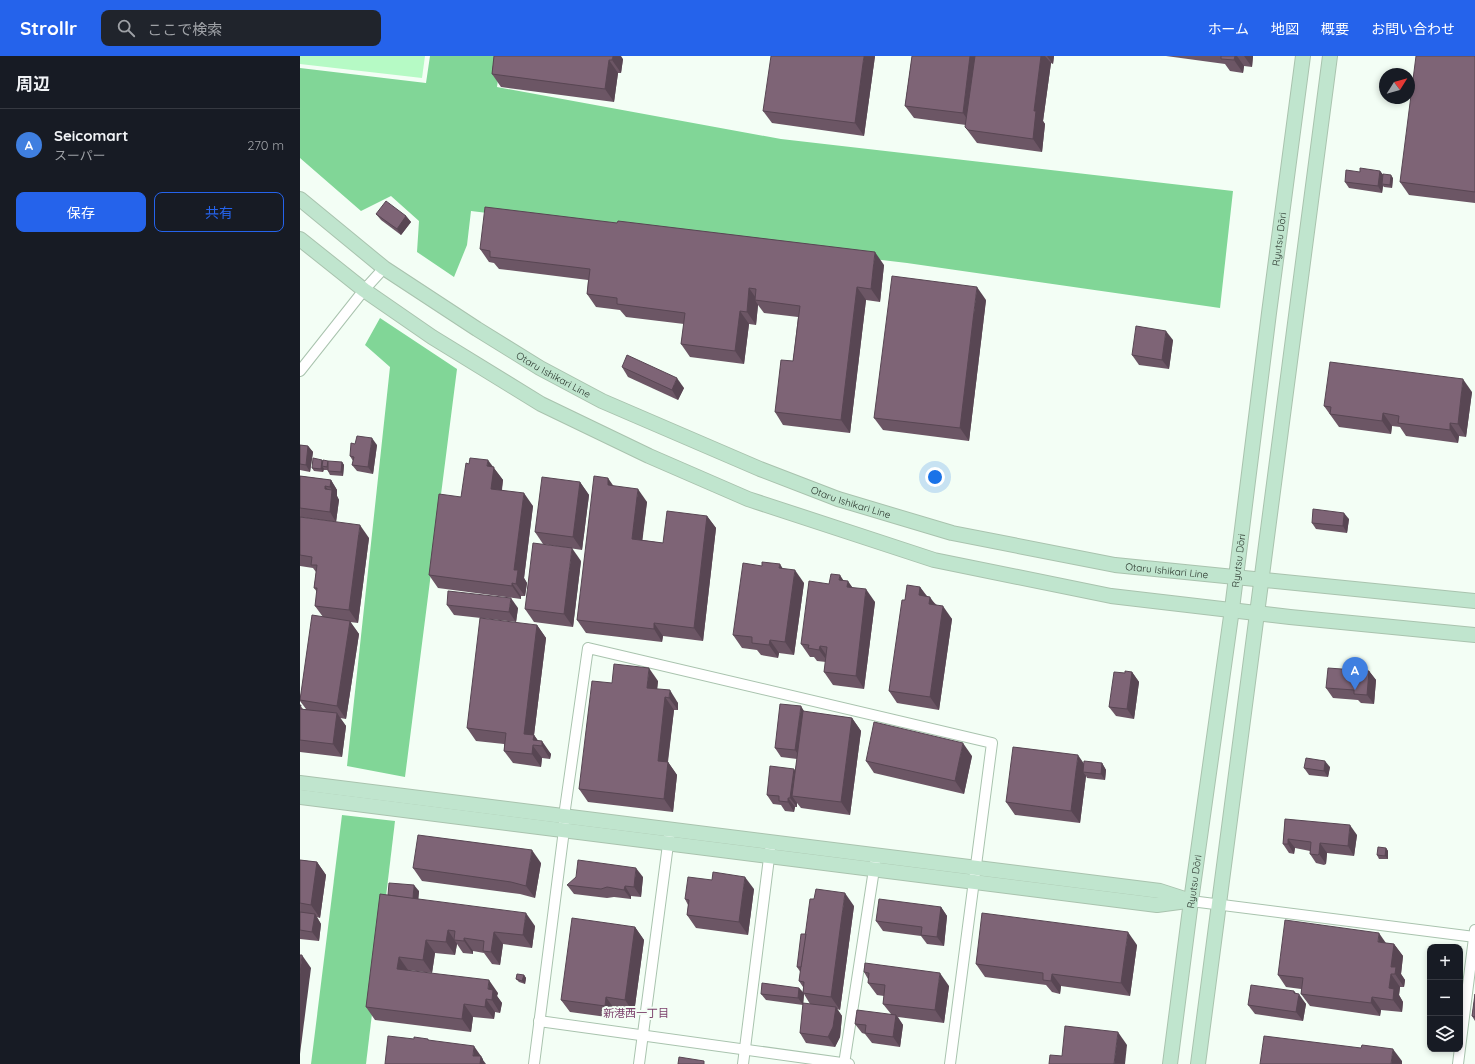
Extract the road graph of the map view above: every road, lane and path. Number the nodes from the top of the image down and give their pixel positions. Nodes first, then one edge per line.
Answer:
1 (1303, 56) edge
2 (1330, 56) edge
3 (300, 199) edge
4 (300, 239) edge
5 (384, 268) junction
6 (364, 290) junction
7 (300, 371) edge
8 (1235, 578) junction
9 (1262, 580) junction
10 (1475, 601) edge
11 (1232, 609) junction
12 (1256, 612) junction
13 (1475, 635) edge
14 (300, 783) edge
15 (300, 797) edge
16 (564, 816) junction
17 (670, 829) junction
18 (564, 830) junction
19 (669, 843) junction
20 (770, 849) junction
21 (876, 855) junction
22 (975, 867) junction
23 (874, 869) junction
24 (974, 882) junction
25 (1191, 901) junction
26 (1218, 904) junction
27 (1475, 934) edge
28 (540, 1020) junction
29 (643, 1035) junction
30 (745, 1049) junction
31 (534, 1064) edge
32 (639, 1064) edge
33 (743, 1064) edge
34 (846, 1064) edge
35 (950, 1064) edge
36 (1170, 1064) edge
37 (1198, 1064) edge
38 (1458, 1064) edge

1 - 8 street, Ryutsu Dōri
2 - 9 street
3 - 5 street, Otaru Ishikari Line
4 - 6 street
5 - 6 street
5 - 8 street, Otaru Ishikari Line
6 - 7 street
6 - 11 street
8 - 9 street, Otaru Ishikari Line
8 - 11 street, Ryutsu Dōri
9 - 10 street, Otaru Ishikari Line
9 - 12 street
11 - 12 street
11 - 25 street, Ryutsu Dōri
12 - 13 street
12 - 26 street
14 - 16 street
15 - 18 street
16 - 17 street
16 - 18 street
16 - 22 street
17 - 19 street
17 - 20 street
18 - 19 street
18 - 28 street
19 - 20 street
19 - 29 street
20 - 21 street
20 - 23 street
20 - 30 street
21 - 22 street
21 - 23 street
22 - 24 street
22 - 25 street
23 - 24 street
23 - 34 street
24 - 25 street
24 - 35 street
25 - 26 street
25 - 36 street, Ryutsu Dōri
26 - 27 street
26 - 37 street
27 - 38 street
28 - 29 street
28 - 31 street
29 - 30 street
29 - 32 street
30 - 33 street
30 - 34 street

